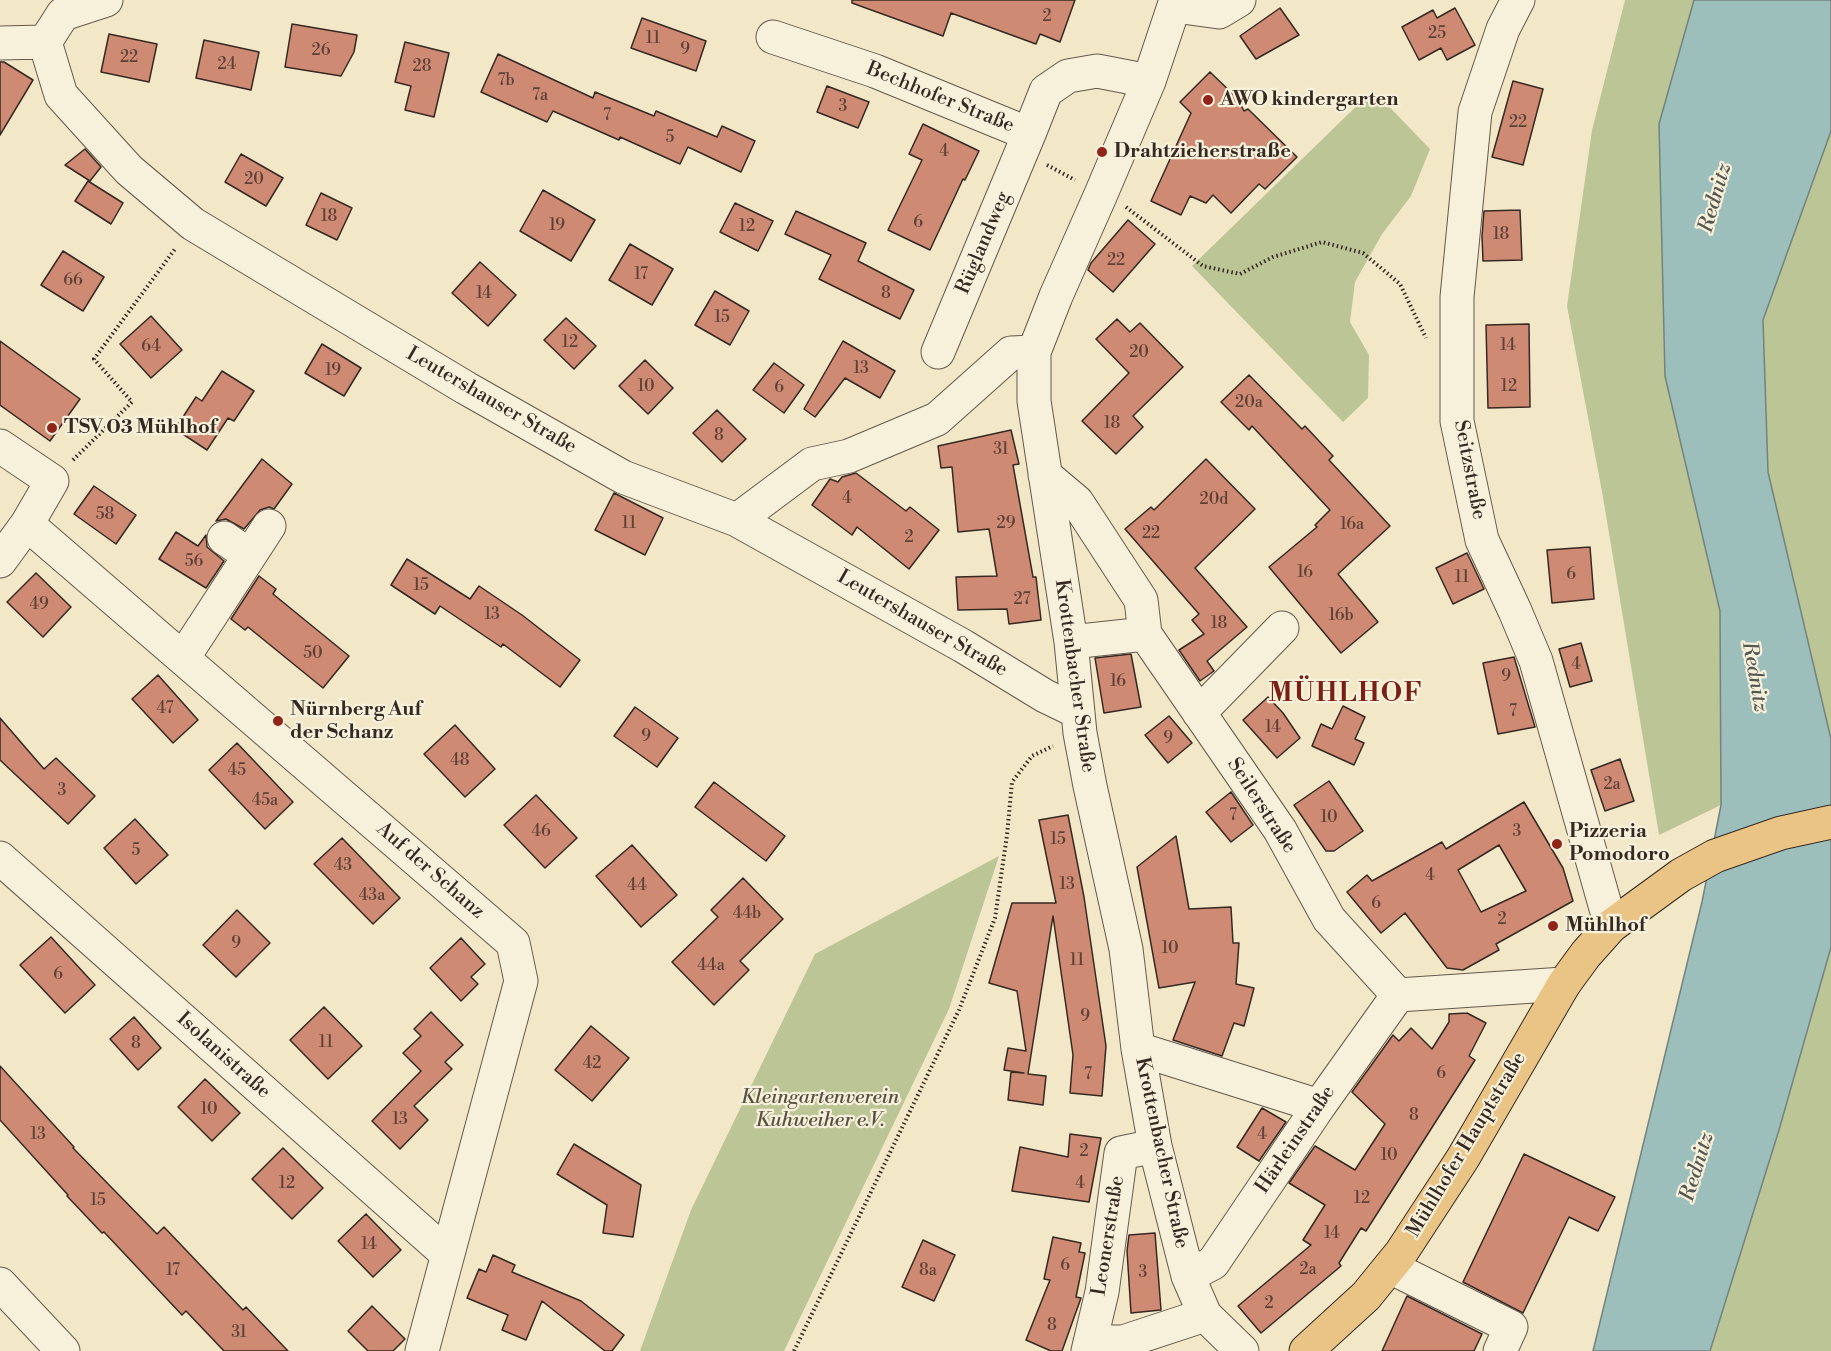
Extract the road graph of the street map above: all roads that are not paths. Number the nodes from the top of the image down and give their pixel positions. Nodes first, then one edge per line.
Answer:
1 (106, 0) edge
2 (1239, 0) edge
3 (1518, 0) edge
4 (1176, 3) edge
5 (773, 37) dead end
6 (45, 42) junction
7 (0, 43) edge
8 (1149, 81) junction
9 (1026, 142) junction
10 (938, 352) dead end
11 (1034, 352) junction
12 (0, 446) edge
13 (1045, 475) junction
14 (737, 520) junction
15 (27, 524) junction
16 (269, 526) dead end
17 (0, 561) edge
18 (1282, 628) dead end
19 (1145, 634) junction
20 (1071, 642) junction
21 (183, 658) junction
22 (1199, 713) junction
23 (1079, 723) junction
24 (1831, 822) edge
25 (0, 858) edge
26 (1611, 926) junction
27 (1564, 984) junction
28 (1398, 995) junction
29 (1138, 1049) junction
30 (1319, 1106) junction
31 (1155, 1146) junction
32 (447, 1254) junction
33 (1390, 1267) junction
34 (1188, 1276) junction
35 (0, 1284) edge
36 (1205, 1315) junction
37 (1089, 1347) edge
38 (63, 1351) edge
39 (422, 1351) edge
40 (1242, 1351) edge
41 (1306, 1351) edge
42 (1500, 1351) edge

1 - 6 street
2 - 4 street
3 - 26 street, Seitzstraße
4 - 8 street, Krottenbacher Straße
5 - 9 street, Bechhofer Straße
6 - 7 street
6 - 14 street, Leutershauser Straße
8 - 9 street, Bechhofer Straße
8 - 11 street, Krottenbacher Straße
9 - 10 street, Rüglandweg
11 - 13 street, Krottenbacher Straße
11 - 14 street
12 - 15 street
13 - 19 street, Seilerstraße
13 - 20 street, Krottenbacher Straße
14 - 23 street, Leutershauser Straße
15 - 17 street
15 - 21 street, Auf der Schanz
16 - 21 street
18 - 22 street
19 - 20 street
19 - 22 street, Seilerstraße
20 - 23 street, Krottenbacher Straße
21 - 32 street, Auf der Schanz
22 - 28 street, Seilerstraße
23 - 29 street, Krottenbacher Straße
24 - 26 main road, Mühlhofer Hauptstraße
25 - 32 street, Isolanistraße
26 - 27 main road, Mühlhofer Hauptstraße
27 - 28 street
27 - 33 main road, Mühlhofer Hauptstraße
28 - 30 street, Härleinstraße
29 - 30 street
29 - 31 street, Krottenbacher Straße
30 - 34 street, Härleinstraße
31 - 34 street, Krottenbacher Straße
31 - 37 street, Leonerstraße
32 - 39 street, Auf der Schanz
33 - 41 main road, Mühlhofer Hauptstraße
33 - 42 street
34 - 36 street, Krottenbacher Straße
35 - 38 street
36 - 37 street
36 - 40 street, Krottenbacher Straße

